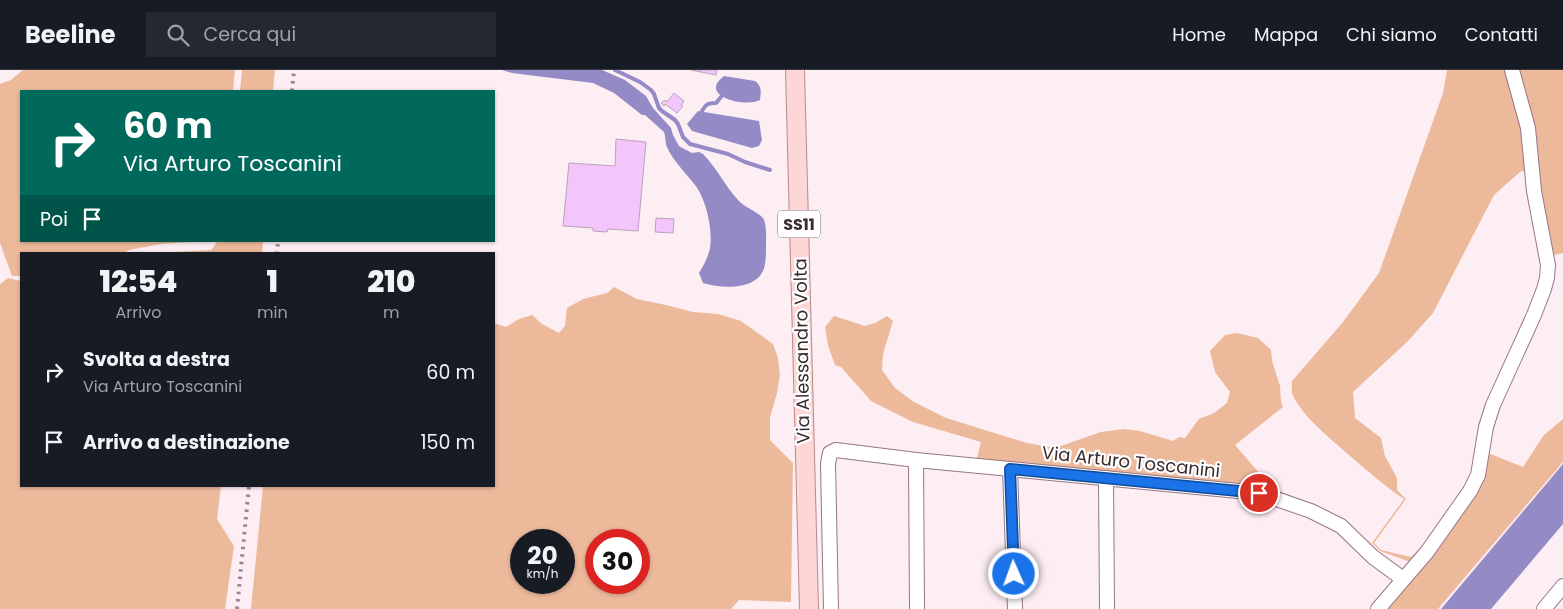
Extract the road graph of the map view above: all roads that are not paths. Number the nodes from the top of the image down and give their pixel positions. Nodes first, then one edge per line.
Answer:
1 (795, 70) edge
2 (1512, 70) edge
3 (830, 453) joint
4 (916, 460) junction
5 (1010, 469) junction
6 (1106, 478) junction
7 (830, 570) junction
8 (808, 572) junction
9 (1403, 580) junction
10 (1563, 586) edge
11 (808, 609) edge
12 (831, 609) edge
13 (917, 609) edge
14 (1015, 609) edge
15 (1106, 609) edge
16 (1378, 609) edge
17 (1544, 609) edge

1 - 8 main road, Via Alessandro Volta / SS11
2 - 9 street
3 - 4 street, Via Arturo Toscanini
3 - 7 street, Via Alessandro Volta
4 - 5 street, Via Arturo Toscanini
4 - 13 street
5 - 6 street, Via Arturo Toscanini
5 - 14 street
6 - 9 street, Via Arturo Toscanini
6 - 15 street
7 - 8 street
7 - 12 street, Via Alessandro Volta
8 - 11 main road, Via Alessandro Volta / SS11
9 - 16 street
10 - 17 street

